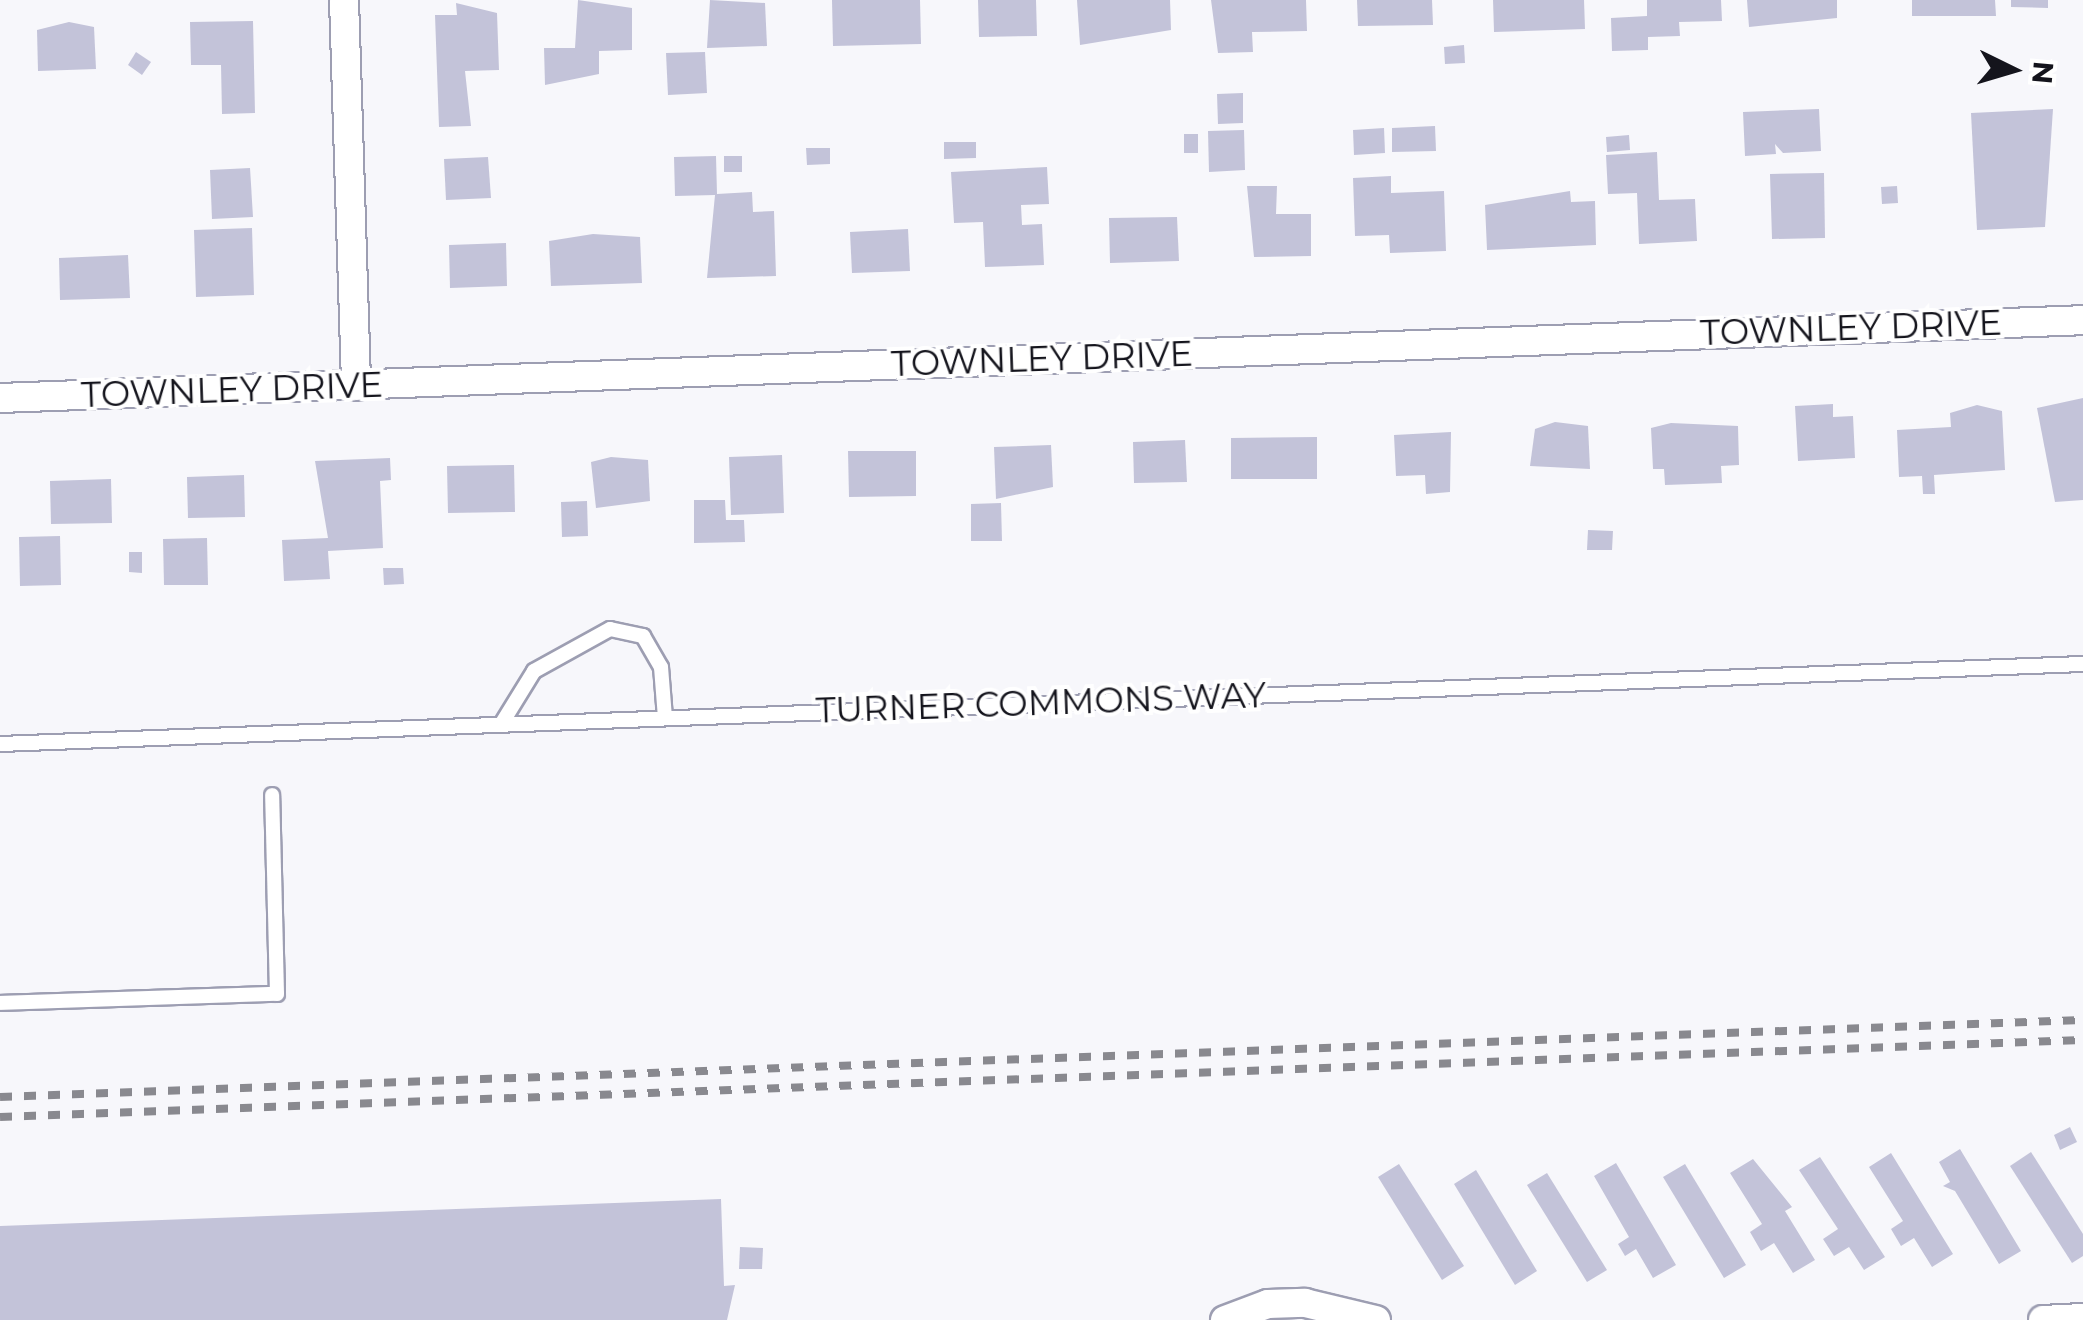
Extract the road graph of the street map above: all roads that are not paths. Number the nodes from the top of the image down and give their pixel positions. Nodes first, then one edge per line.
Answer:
1 (344, 0) edge
2 (2083, 320) edge
3 (356, 386) junction
4 (0, 398) edge
5 (2083, 664) edge
6 (665, 718) junction
7 (502, 723) junction
8 (0, 744) edge
9 (272, 794) dead end
10 (0, 1004) edge
11 (2083, 1318) edge
12 (1225, 1320) edge
13 (1376, 1320) edge
14 (2043, 1320) edge

1 - 3 street
2 - 3 street, TOWNLEY DRIVE
3 - 4 street, TOWNLEY DRIVE
5 - 6 lane, TURNER COMMONS WAY
6 - 7 lane, TURNER COMMONS WAY
6 - 7 lane
7 - 8 lane, TURNER COMMONS WAY
9 - 10 lane
11 - 14 street
12 - 13 street

